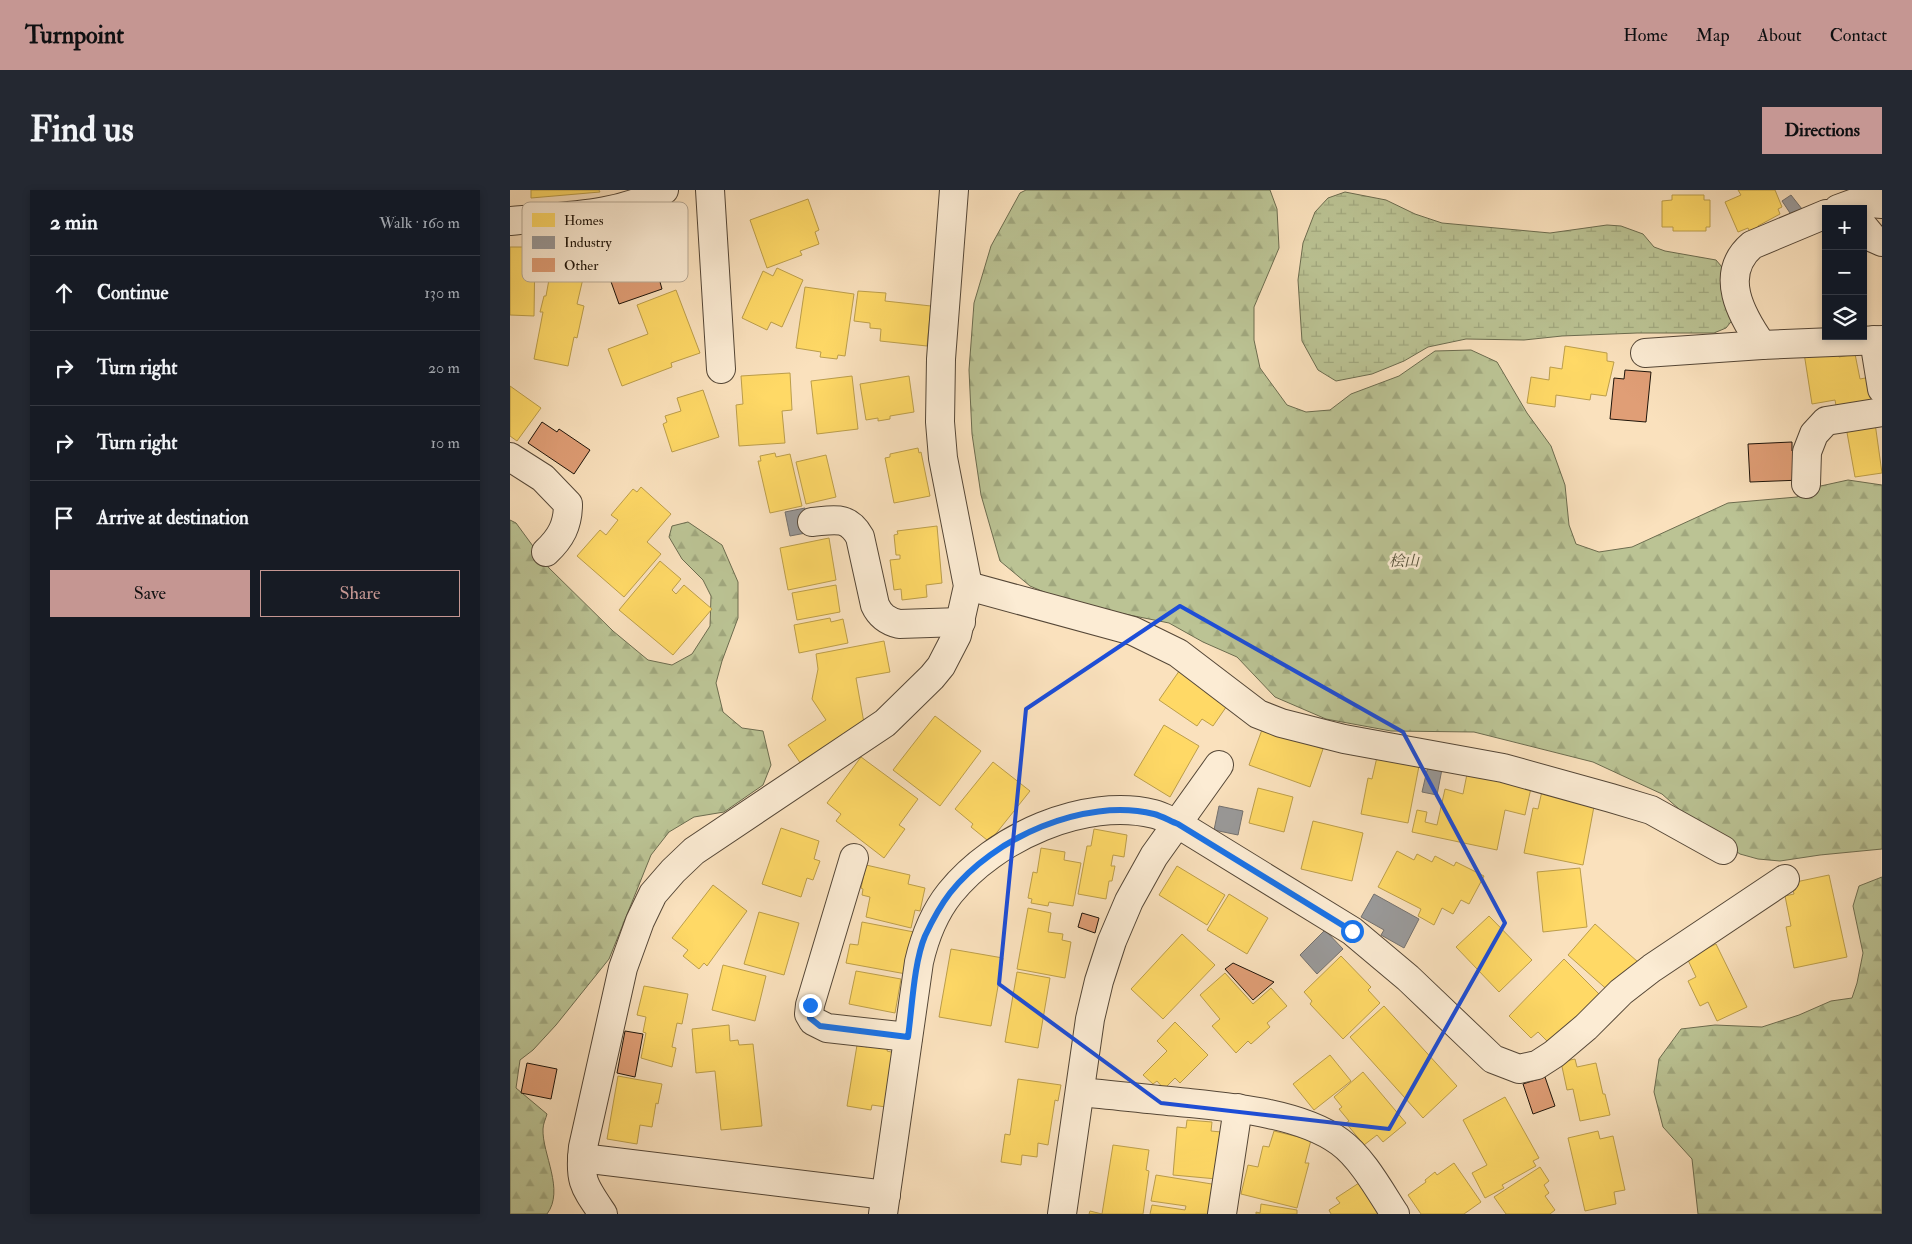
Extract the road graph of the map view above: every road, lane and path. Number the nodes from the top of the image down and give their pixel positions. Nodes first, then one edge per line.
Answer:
1 (664, 190) edge
2 (710, 190) edge
3 (954, 190) edge
4 (640, 202) edge
5 (1882, 204) edge
6 (1839, 205) edge
7 (1822, 213) edge
8 (1867, 231) edge
9 (1882, 242) edge
10 (1878, 340) edge
11 (1762, 345) junction
12 (1645, 353) dead end
13 (721, 369) dead end
14 (1882, 389) edge
15 (1882, 412) edge
16 (510, 457) edge
17 (1806, 484) dead end
18 (812, 522) dead end
19 (546, 552) dead end
20 (968, 586) junction
21 (961, 622) junction
22 (1219, 765) dead end
23 (1178, 824) junction
24 (1723, 850) dead end
25 (854, 858) dead end
26 (1785, 879) dead end
27 (908, 1037) junction
28 (1080, 1092) junction
29 (1238, 1108) junction
30 (582, 1158) junction
31 (885, 1204) edge
32 (603, 1214) edge
33 (1062, 1214) edge
34 (1222, 1214) edge
35 (1395, 1214) edge

1 - 4 street
2 - 13 street
3 - 20 street
5 - 6 street
7 - 11 street
8 - 9 street
10 - 11 street
10 - 14 street
11 - 12 street
15 - 17 street
16 - 19 street
18 - 21 street
20 - 21 street
20 - 24 street
21 - 30 street
22 - 23 street
23 - 26 street
23 - 27 street
23 - 28 street
25 - 27 street
27 - 31 street
28 - 29 street
28 - 33 street
29 - 34 street
29 - 35 street
30 - 31 street
30 - 32 street

